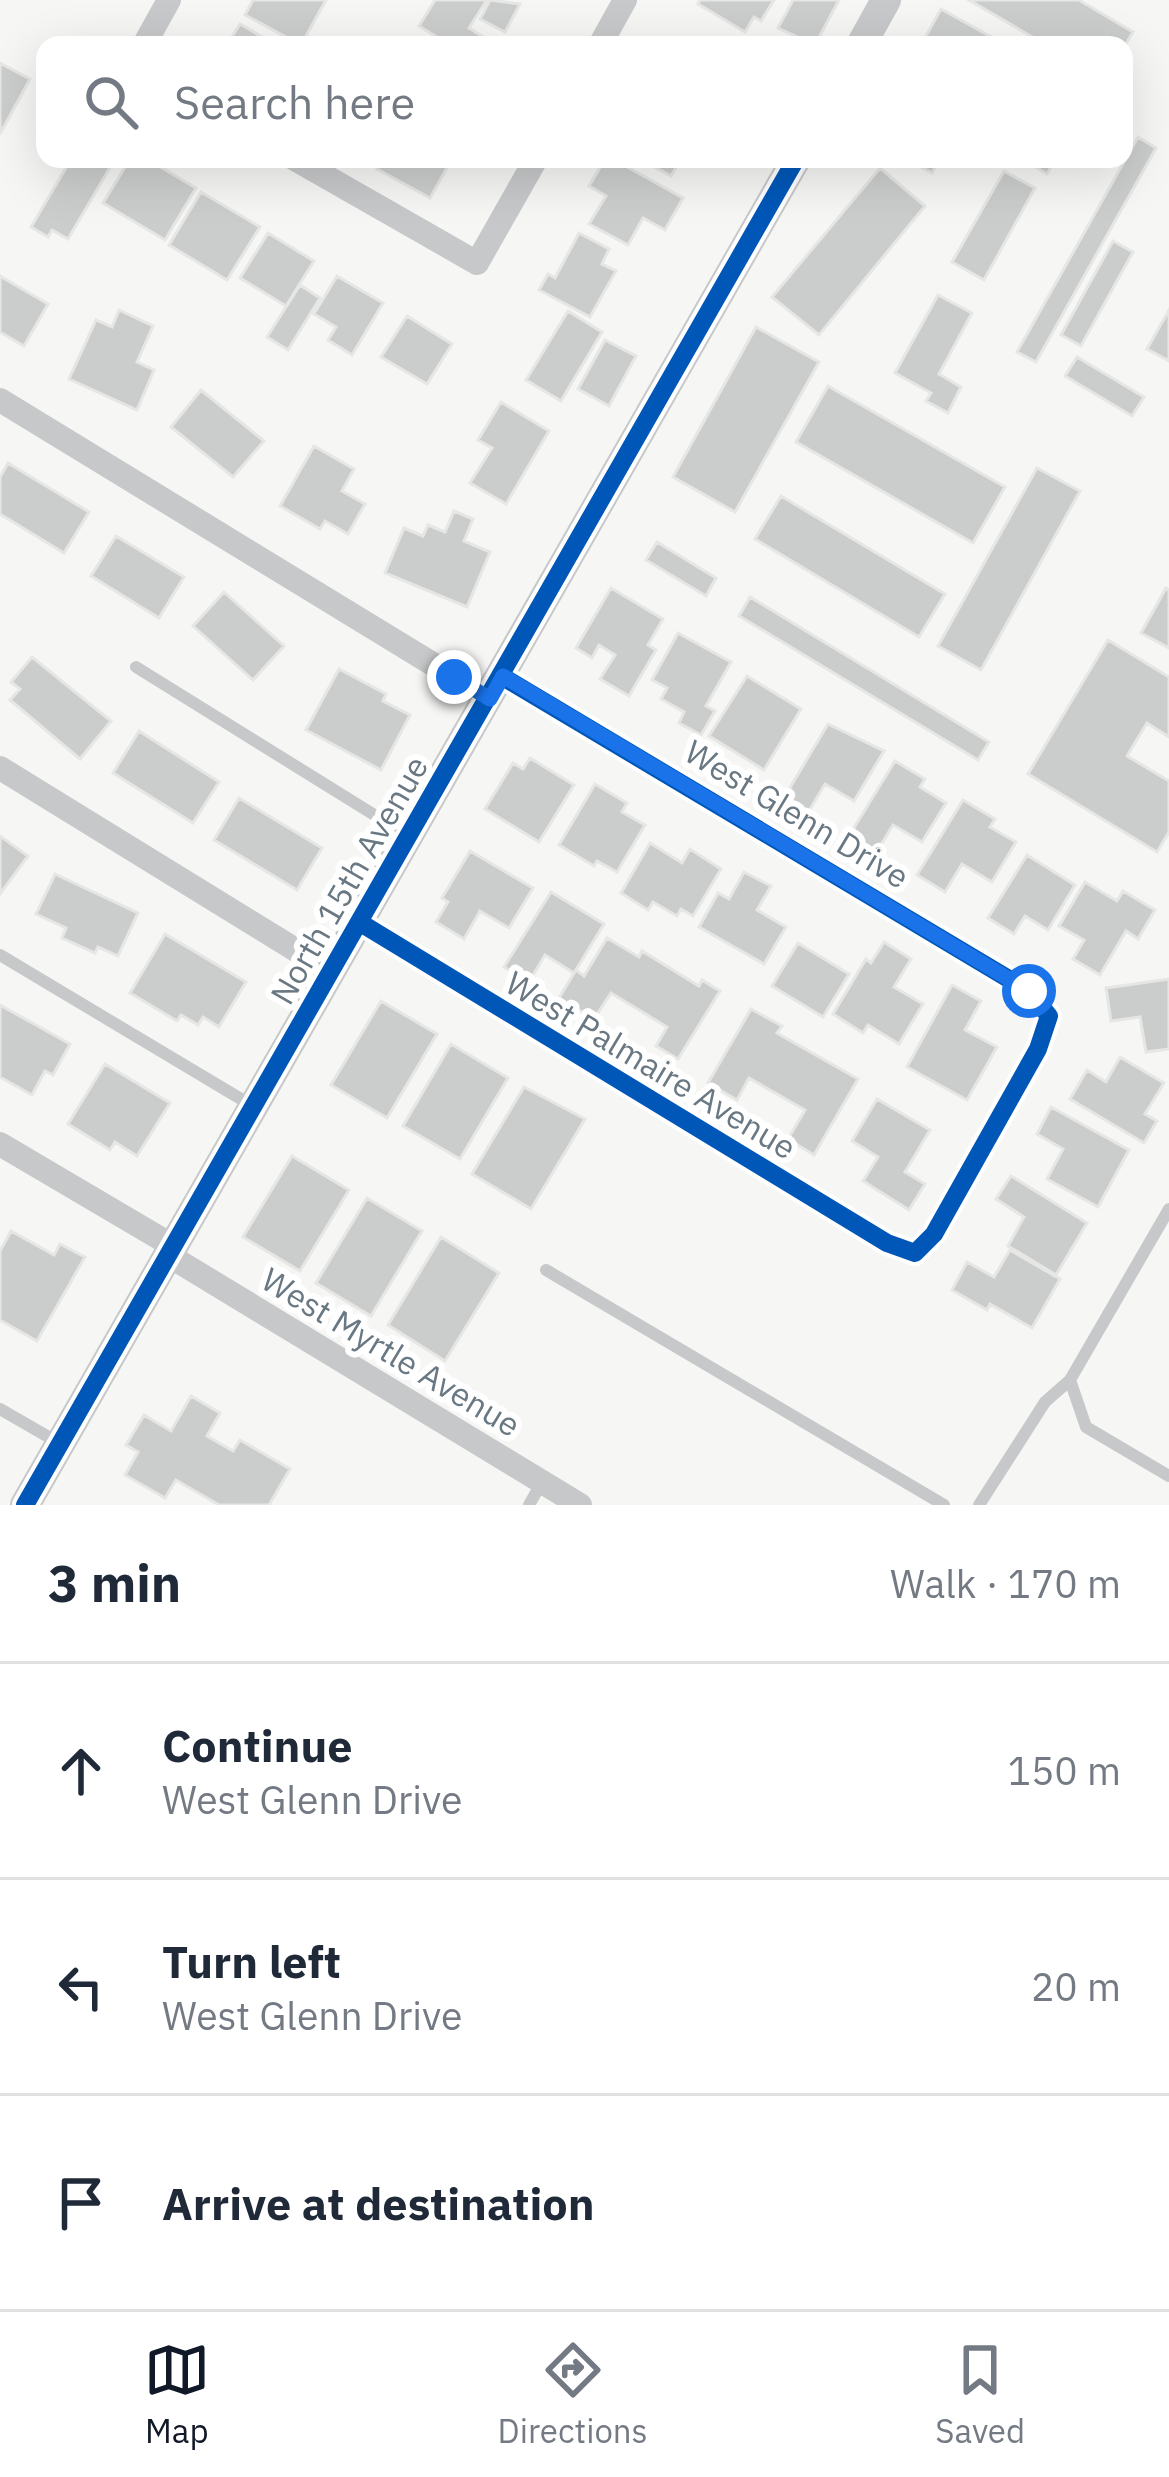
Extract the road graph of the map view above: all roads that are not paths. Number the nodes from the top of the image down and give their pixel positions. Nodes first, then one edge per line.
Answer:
1 (169, 0) edge
2 (626, 0) edge
3 (886, 0) edge
4 (149, 36) edge
5 (605, 36) edge
6 (865, 36) edge
7 (311, 168) edge
8 (531, 168) edge
9 (791, 168) edge
10 (0, 400) edge
11 (136, 667) dead end
12 (496, 688) junction
13 (0, 768) edge
14 (409, 836) junction
15 (358, 922) junction
16 (0, 955) edge
17 (330, 971) junction
18 (253, 1107) junction
19 (0, 1144) edge
20 (1169, 1210) edge
21 (171, 1251) junction
22 (915, 1253) joint
23 (546, 1270) dead end
24 (1070, 1380) junction
25 (0, 1409) edge
26 (60, 1444) junction
27 (1169, 1476) edge
28 (542, 1482) junction
29 (25, 1505) edge
30 (529, 1505) edge
31 (580, 1505) edge
32 (944, 1505) edge
33 (979, 1505) edge

1 - 4 street
2 - 5 street
3 - 6 street
7 - 8 street
9 - 12 street, North 15th Avenue
10 - 12 street, West Glenn Drive
11 - 14 lane
12 - 14 street, North 15th Avenue
12 - 22 street, West Glenn Drive
13 - 17 street
14 - 15 street, North 15th Avenue
15 - 17 street, North 15th Avenue
15 - 22 street, West Palmaire Avenue
16 - 18 lane
17 - 18 street, North 15th Avenue
18 - 21 street, North 15th Avenue
19 - 21 street, West Myrtle Avenue
20 - 24 lane
21 - 26 street, North 15th Avenue
21 - 28 street, West Myrtle Avenue
23 - 32 lane
24 - 27 lane
24 - 33 lane
25 - 26 lane
26 - 29 street, North 15th Avenue
28 - 30 lane
28 - 31 street, West Myrtle Avenue

